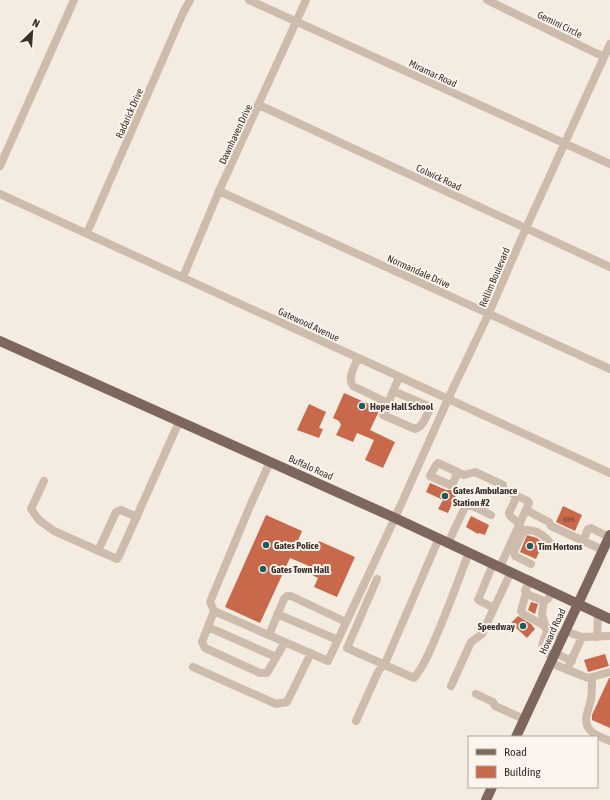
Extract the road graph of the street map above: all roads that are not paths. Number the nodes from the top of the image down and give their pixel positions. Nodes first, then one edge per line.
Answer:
1 (74, 0) edge
2 (190, 0) edge
3 (248, 0) edge
4 (306, 0) edge
5 (487, 0) edge
6 (296, 22) junction
7 (610, 44) edge
8 (604, 57) junction
9 (259, 105) junction
10 (564, 144) junction
11 (610, 164) edge
12 (0, 166) edge
13 (219, 191) junction
14 (0, 194) edge
15 (526, 228) junction
16 (87, 233) junction
17 (610, 267) edge
18 (183, 278) junction
19 (489, 313) junction
20 (0, 340) edge
21 (358, 358) junction
22 (610, 368) edge
23 (399, 377) junction
24 (393, 391) junction
25 (448, 399) junction
26 (388, 403) junction
27 (179, 422) junction
28 (270, 462) junction
29 (417, 469) junction
30 (458, 472) junction
31 (610, 473) edge
32 (430, 476) junction
33 (44, 481) dead end
34 (516, 496) junction
35 (526, 510) junction
36 (491, 515) dead end
37 (137, 516) junction
38 (395, 518) junction
39 (520, 524) junction
40 (610, 536) edge
41 (443, 540) junction
42 (583, 541) junction
43 (553, 546) dead end
44 (603, 550) junction
45 (98, 551) junction
46 (469, 552) junction
47 (531, 564) dead end
48 (497, 565) junction
49 (511, 572) junction
50 (377, 579) dead end
51 (530, 580) junction
52 (552, 591) junction
53 (526, 593) junction
54 (544, 601) junction
55 (578, 604) junction
56 (494, 608) junction
57 (214, 611) junction
58 (277, 614) junction
59 (598, 614) junction
60 (610, 619) edge
61 (346, 622) junction
62 (208, 627) junction
63 (546, 629) junction
64 (564, 634) junction
65 (269, 635) junction
66 (610, 636) edge
67 (582, 637) junction
68 (597, 637) junction
69 (338, 640) junction
70 (285, 642) junction
71 (311, 654) junction
72 (276, 657) junction
73 (553, 658) junction
74 (572, 661) junction
75 (383, 664) junction
76 (193, 667) dead end
77 (568, 670) junction
78 (610, 672) edge
79 (592, 677) junction
80 (451, 686) dead end
81 (476, 694) dead end
82 (524, 719) junction
83 (356, 721) dead end
84 (516, 736) edge
85 (610, 741) edge
86 (492, 788) edge
87 (486, 800) edge

1 - 12 street
2 - 16 street, Radarick Drive
3 - 6 street, Miramar Road
4 - 6 street, Dawnhaven Drive
5 - 8 street, Gemini Circle
6 - 9 street, Dawnhaven Drive
6 - 10 street, Miramar Road
7 - 8 street, Rellim Boulevard
8 - 10 street, Rellim Boulevard
9 - 13 street, Dawnhaven Drive
9 - 15 street, Colwick Road
10 - 11 street, Miramar Road
10 - 15 street, Rellim Boulevard
13 - 18 street, Dawnhaven Drive
13 - 19 street, Normandale Drive
14 - 16 street, Gatewood Avenue
15 - 17 street, Colwick Road
15 - 19 street, Rellim Boulevard
16 - 18 street, Gatewood Avenue
18 - 21 street, Gatewood Avenue
19 - 22 street, Normandale Drive
19 - 25 street, Rellim Boulevard
20 - 27 main road, Buffalo Road
21 - 23 street, Gatewood Avenue
21 - 26 street
23 - 24 street
23 - 25 street, Gatewood Avenue
24 - 26 street
24 - 26 street
25 - 29 street, Rellim Boulevard
25 - 31 street, Gatewood Avenue
27 - 28 main road, Buffalo Road
27 - 37 street
28 - 38 main road, Buffalo Road
28 - 57 street
29 - 32 street
29 - 38 street, Rellim Boulevard
30 - 32 street
30 - 32 street
30 - 34 street
33 - 45 street
34 - 35 street
34 - 39 street
35 - 39 street
35 - 42 street
36 - 41 street
37 - 45 street
37 - 45 street
38 - 41 main road, Buffalo Road
38 - 61 street, Rellim Boulevard
39 - 48 street
40 - 42 street
40 - 44 main road, Howard Road
41 - 46 main road, Buffalo Road
41 - 75 street
42 - 44 street
43 - 47 street
44 - 55 main road, Howard Road
46 - 48 main road, Buffalo Road
46 - 75 street
48 - 49 main road, Buffalo Road
48 - 56 street
49 - 51 main road, Buffalo Road
49 - 56 street
50 - 75 street
51 - 52 main road, Buffalo Road
51 - 53 street
52 - 54 street
52 - 55 main road, Buffalo Road
53 - 54 street
53 - 63 street
54 - 63 street
55 - 59 main road, Buffalo Road
55 - 64 main road, Howard Road
56 - 80 street
57 - 62 street
57 - 65 street
58 - 61 street
58 - 65 street
58 - 69 street
59 - 60 main road, Buffalo Road
59 - 68 street
61 - 69 street, Rellim Boulevard
62 - 72 street
62 - 72 street
63 - 64 street
63 - 73 street
64 - 67 street
64 - 73 main road, Howard Road
65 - 70 street
66 - 68 street
67 - 68 street
67 - 74 street
69 - 71 street, Rellim Boulevard
70 - 71 street
70 - 72 street
71 - 76 street
73 - 74 street
73 - 77 street
73 - 82 main road, Howard Road
74 - 77 street
75 - 83 street
77 - 79 street
78 - 79 street
79 - 85 street
81 - 82 street
82 - 84 main road, Howard Road
86 - 87 main road

